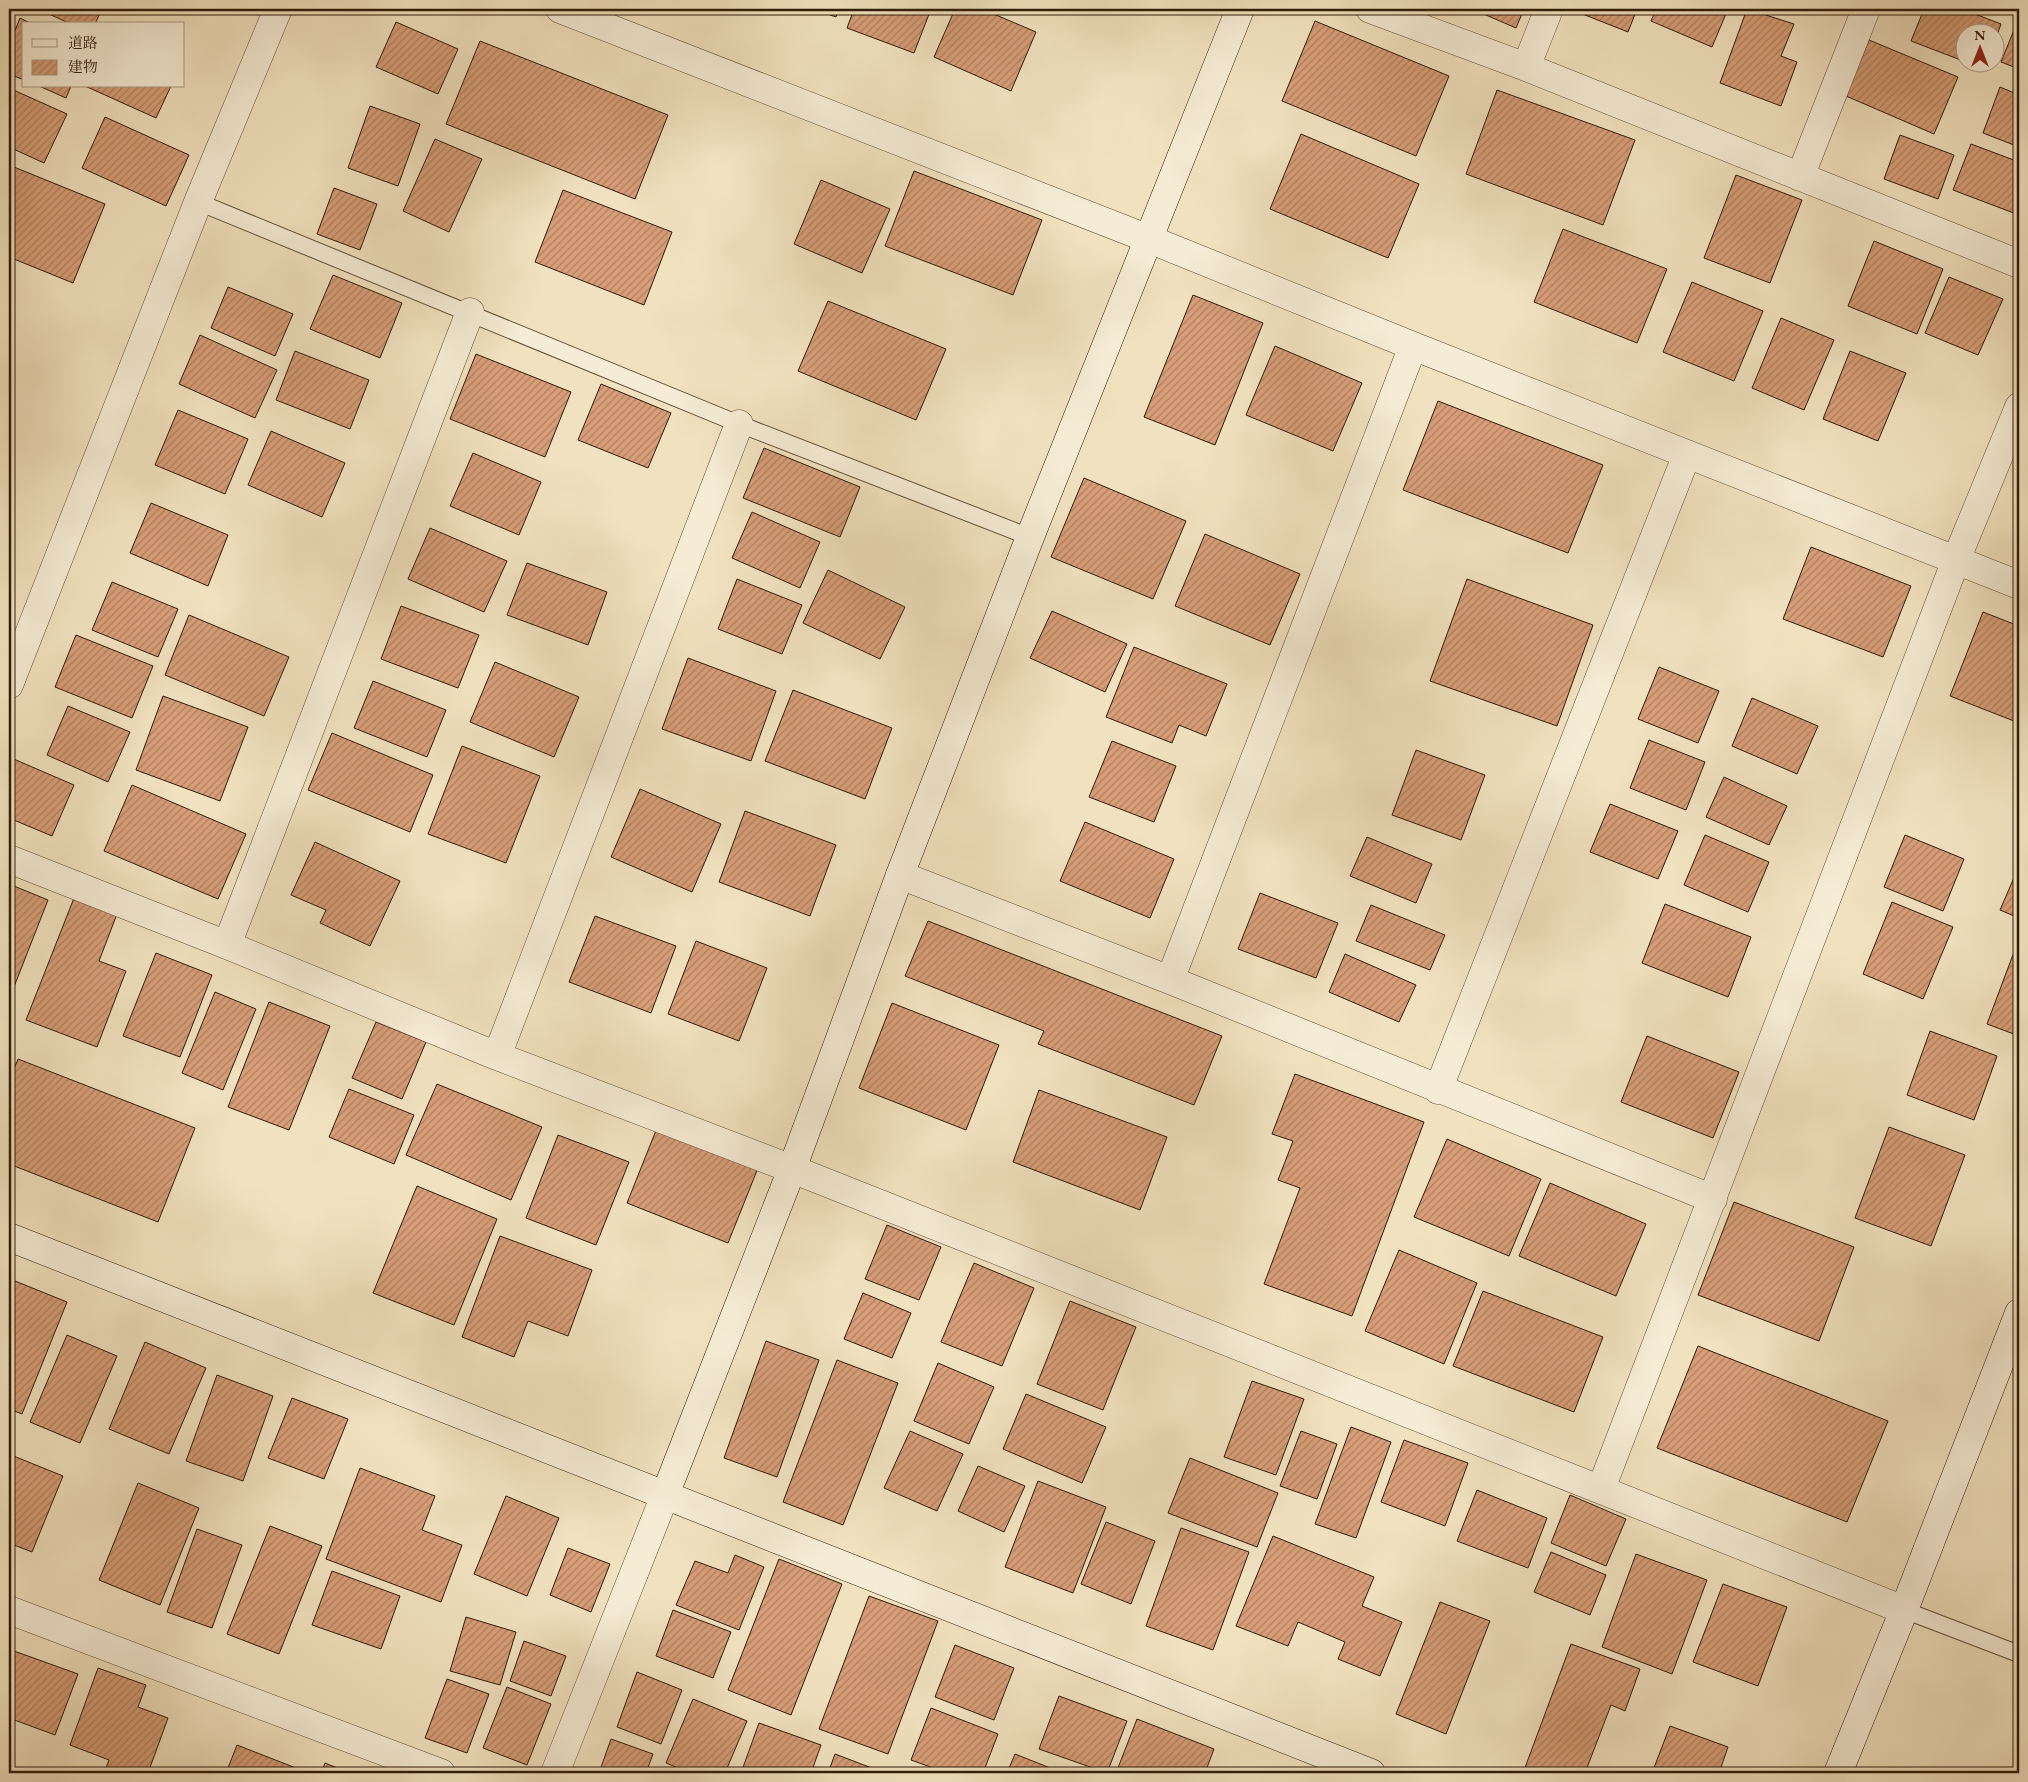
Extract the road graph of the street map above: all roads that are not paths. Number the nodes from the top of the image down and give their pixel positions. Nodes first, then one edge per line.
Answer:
1 (278, 9) edge
2 (560, 9) edge
3 (1240, 9) edge
4 (1370, 9) edge
5 (1549, 9) edge
6 (1866, 9) edge
7 (1526, 67) junction
8 (1800, 177) junction
9 (198, 202) junction
10 (1149, 239) junction
11 (2019, 264) edge
12 (470, 312) junction
13 (1413, 346) junction
14 (2019, 407) edge
15 (739, 424) junction
16 (1687, 454) junction
17 (1030, 538) junction
18 (1956, 560) junction
19 (2019, 585) edge
20 (9, 685) edge
21 (9, 860) edge
22 (900, 875) junction
23 (227, 945) junction
24 (1170, 980) junction
25 (497, 1056) junction
26 (1438, 1090) junction
27 (792, 1169) junction
28 (1713, 1199) junction
29 (9, 1238) edge
30 (2019, 1313) edge
31 (1601, 1489) junction
32 (666, 1495) junction
33 (9, 1610) edge
34 (1904, 1610) junction
35 (2019, 1654) edge
36 (441, 1773) edge
37 (555, 1773) edge
38 (1371, 1773) edge
39 (1838, 1773) edge

1 - 9 street
2 - 10 street
3 - 10 street
4 - 7 street
5 - 7 street
6 - 8 street
7 - 8 street
8 - 11 street
9 - 12 lane
9 - 20 street
10 - 13 street
10 - 17 street
12 - 15 lane
12 - 23 street
13 - 16 street
13 - 24 street
14 - 18 street
15 - 17 lane
15 - 25 street
16 - 18 street
16 - 26 street
17 - 22 street
18 - 19 street
18 - 28 street
21 - 23 street
22 - 24 street
22 - 27 street
23 - 25 street
24 - 26 street
25 - 27 street
26 - 28 street
27 - 31 street
27 - 32 street
28 - 31 street
29 - 32 street
30 - 34 street
31 - 34 street
32 - 37 street
32 - 38 street
33 - 36 street
34 - 35 lane
34 - 39 street

